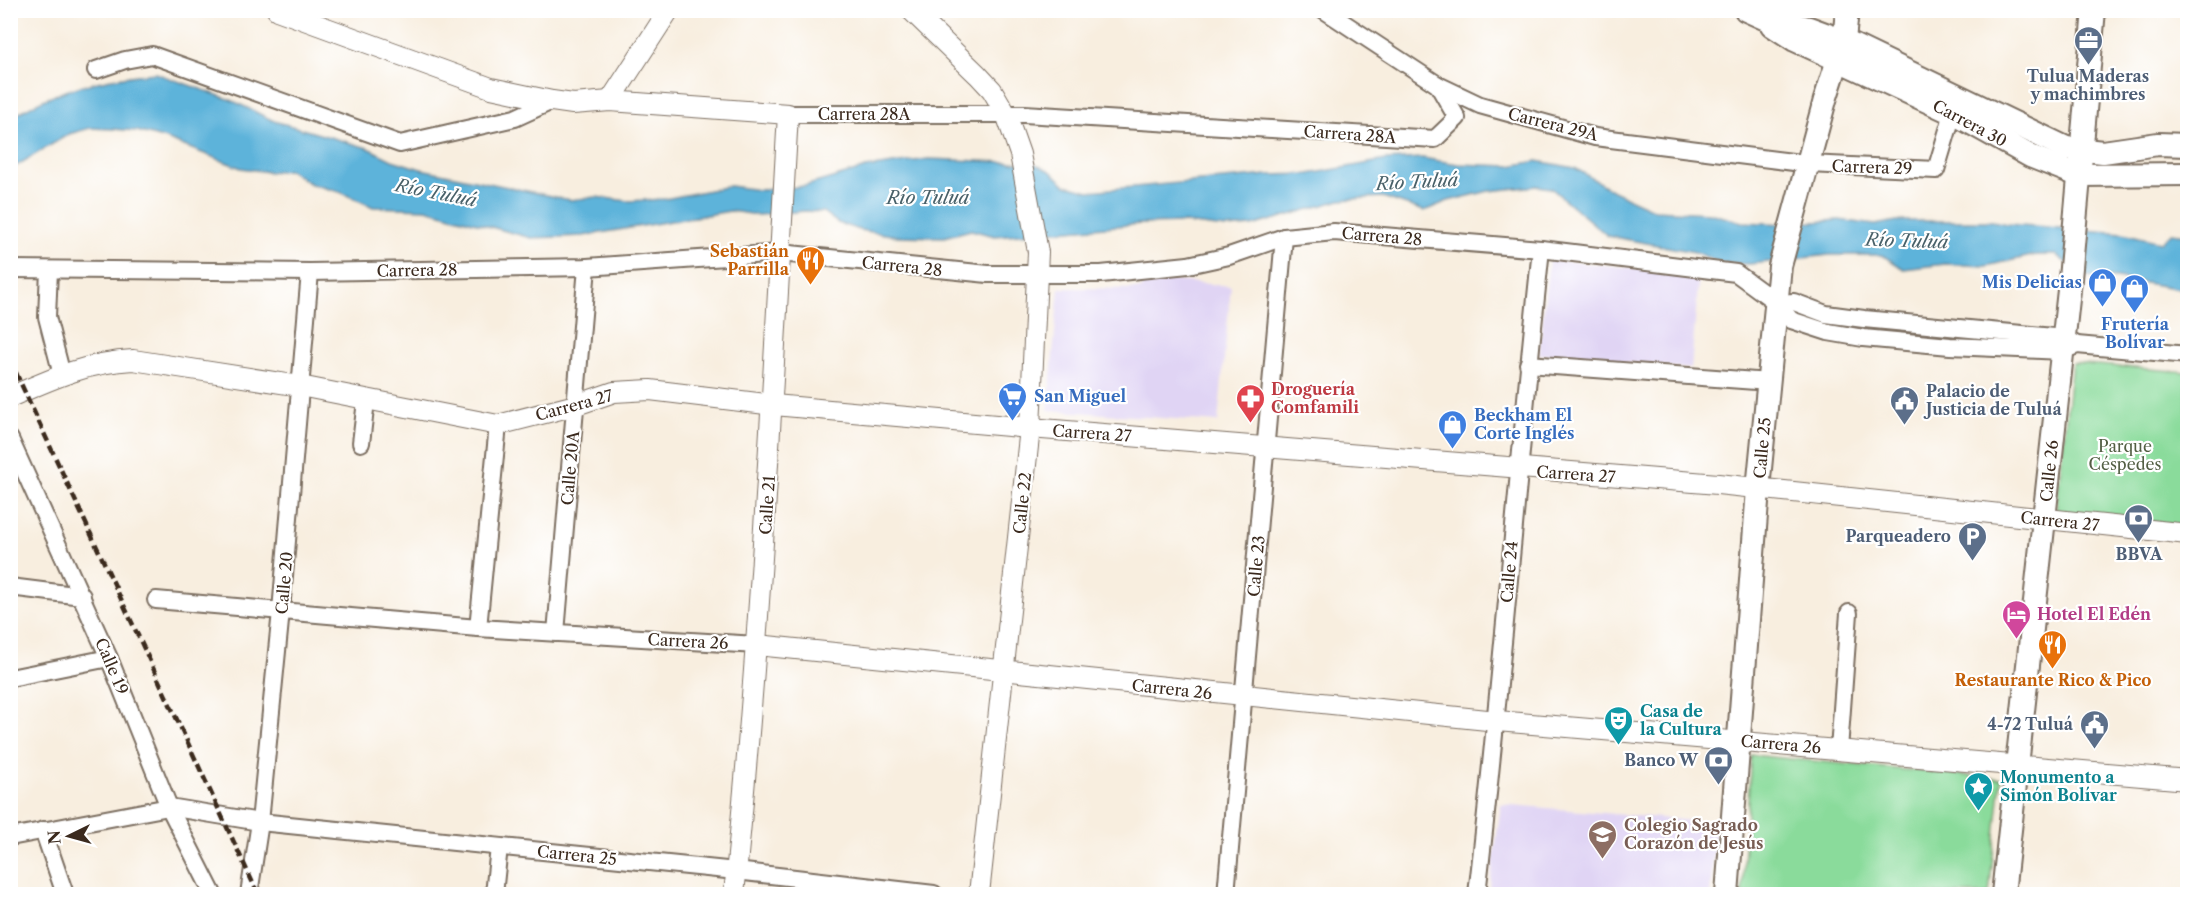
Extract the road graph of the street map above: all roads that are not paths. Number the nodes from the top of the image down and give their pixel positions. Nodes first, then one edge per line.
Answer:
1 (277, 10) edge
2 (669, 10) edge
3 (911, 10) edge
4 (1324, 10) edge
5 (1847, 10) edge
6 (2094, 10) edge
7 (1756, 15) edge
8 (1841, 50) junction
9 (96, 70) dead end
10 (1438, 85) junction
11 (552, 101) junction
12 (610, 101) junction
13 (1953, 113) junction
14 (788, 114) junction
15 (1006, 114) junction
16 (2187, 134) edge
17 (2158, 144) junction
18 (2187, 145) edge
19 (2081, 151) junction
20 (1806, 172) junction
21 (2187, 174) edge
22 (2078, 175) junction
23 (1284, 237) junction
24 (1540, 249) junction
25 (780, 253) junction
26 (587, 267) junction
27 (10, 270) edge
28 (50, 270) junction
29 (310, 272) junction
30 (1039, 275) junction
31 (1777, 303) junction
32 (2068, 345) junction
33 (2187, 355) edge
34 (1528, 364) junction
35 (62, 375) junction
36 (1769, 382) junction
37 (300, 386) junction
38 (10, 397) edge
39 (366, 401) junction
40 (576, 405) junction
41 (774, 405) junction
42 (498, 424) junction
43 (1030, 428) junction
44 (10, 439) edge
45 (361, 443) dead end
46 (1266, 446) junction
47 (1518, 470) junction
48 (1758, 489) junction
49 (2044, 520) junction
50 (2187, 534) edge
51 (10, 587) edge
52 (82, 596) junction
53 (156, 600) dead end
54 (281, 611) junction
55 (1849, 613) dead end
56 (478, 628) junction
57 (556, 633) junction
58 (758, 645) junction
59 (109, 658) junction
60 (1004, 672) junction
61 (10, 678) edge
62 (1244, 697) junction
63 (1497, 721) junction
64 (1740, 740) junction
65 (1839, 750) junction
66 (2018, 767) junction
67 (2187, 780) edge
68 (169, 807) junction
69 (260, 822) junction
70 (43, 830) junction
71 (10, 837) edge
72 (499, 847) junction
73 (736, 871) junction
74 (65, 894) edge
75 (213, 894) edge
76 (249, 894) edge
77 (494, 894) edge
78 (734, 894) edge
79 (934, 894) edge
80 (978, 894) edge
81 (1226, 894) edge
82 (1477, 894) edge
83 (1727, 894) edge
84 (2003, 894) edge

1 - 11 street, Carrera 28A
2 - 12 street
3 - 15 street
4 - 10 street, Carrera 29A
5 - 8 main road, Calle 25
6 - 19 main road, Calle 26
7 - 8 main road, Carrera 30
8 - 13 main road, Carrera 30
8 - 19 main road, Carrera 30
8 - 20 main road, Calle 25
9 - 11 street
10 - 15 street, Carrera 28A
10 - 20 street, Carrera 29A
11 - 12 street, Carrera 28A
12 - 14 street, Carrera 28A
13 - 20 street, Carrera 29
13 - 22 main road, Carrera 30
14 - 15 street, Carrera 28A
14 - 25 street, Calle 21
15 - 30 street, Calle 22
16 - 17 street
17 - 18 main road, Carrera 30
17 - 19 main road, Carrera 30
19 - 22 main road, Calle 26
20 - 31 main road, Calle 25
21 - 22 main road, Carrera 30
22 - 32 main road, Calle 26
23 - 24 street, Carrera 28
23 - 30 street, Carrera 28
23 - 46 street, Calle 23
24 - 31 street, Carrera 28
24 - 34 street, Calle 24
25 - 26 street, Carrera 28
25 - 30 street, Carrera 28
25 - 41 street, Calle 21
26 - 29 street, Carrera 28
26 - 40 street, Calle 20A
27 - 28 street, Carrera 28
28 - 29 street, Carrera 28
28 - 35 street
29 - 37 street, Calle 20
30 - 43 street, Calle 22
31 - 32 street, Carrera 28
31 - 36 main road, Calle 25
32 - 33 street, Carrera 28
32 - 49 main road, Calle 26
34 - 36 street
34 - 47 street, Calle 24
35 - 37 street, Carrera 27
35 - 38 street, Carrera 27
36 - 48 main road, Calle 25
37 - 39 street, Carrera 27
37 - 54 street, Calle 20
39 - 42 street, Carrera 27
39 - 45 street
40 - 41 street, Carrera 27
40 - 42 street, Carrera 27
40 - 57 street, Calle 20A
41 - 43 street, Carrera 27
41 - 58 street, Calle 21
42 - 56 street
43 - 46 street, Carrera 27
43 - 60 street, Calle 22
44 - 52 street, Calle 19
46 - 47 street, Carrera 27
46 - 62 street, Calle 23
47 - 48 street, Carrera 27
47 - 63 street, Calle 24
48 - 49 street, Carrera 27
48 - 64 main road, Calle 25
49 - 50 street, Carrera 27
49 - 66 main road, Calle 26
51 - 52 street
52 - 59 street, Calle 19
53 - 54 street, Carrera 26
54 - 56 street, Carrera 26
54 - 69 street, Calle 20
55 - 65 street
56 - 57 street, Carrera 26
57 - 58 street, Carrera 26
58 - 60 street, Carrera 26
58 - 73 street, Calle 21
59 - 61 street
59 - 68 street, Calle 19
60 - 62 street, Carrera 26
60 - 80 street, Calle 22
62 - 63 street, Carrera 26
62 - 81 street, Calle 23
63 - 64 street, Carrera 26
63 - 82 street, Calle 24
64 - 65 street, Carrera 26
64 - 83 main road, Calle 25
65 - 66 street, Carrera 26
66 - 67 street, Carrera 26
66 - 84 main road, Calle 26
68 - 69 street, Carrera 25
68 - 70 street
68 - 75 street, Calle 19
69 - 72 street, Carrera 25
69 - 76 street, Calle 20
70 - 71 street
70 - 74 street
72 - 73 street, Carrera 25
72 - 77 street
73 - 78 street, Calle 21
73 - 79 street, Carrera 25

